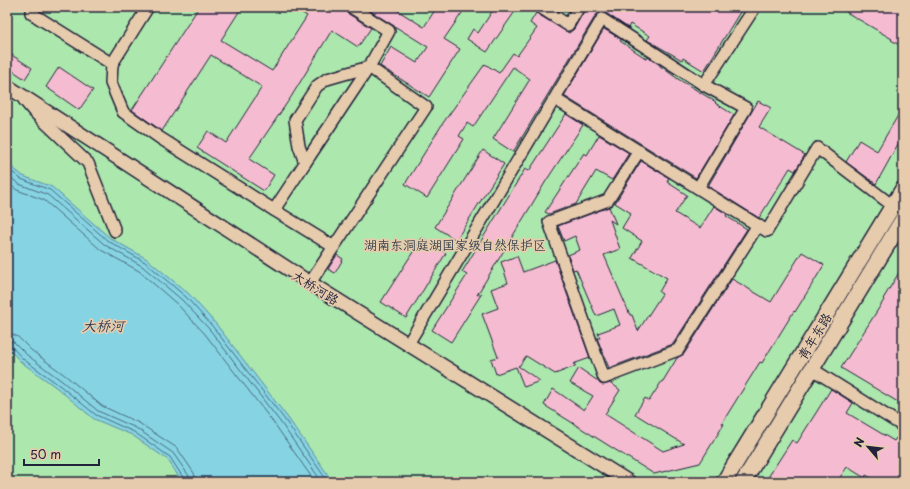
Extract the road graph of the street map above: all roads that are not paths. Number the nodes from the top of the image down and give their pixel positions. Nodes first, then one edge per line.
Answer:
1 (35, 7) edge
2 (148, 7) edge
3 (351, 7) edge
4 (540, 7) edge
5 (579, 7) edge
6 (755, 7) edge
7 (112, 64) junction
8 (369, 67) junction
9 (704, 84) junction
10 (7, 86) edge
11 (19, 94) junction
12 (555, 99) junction
13 (639, 151) junction
14 (305, 163) junction
15 (698, 188) junction
16 (903, 189) edge
17 (893, 206) junction
18 (274, 210) junction
19 (903, 219) edge
20 (758, 225) junction
21 (115, 231) dead end
22 (334, 248) junction
23 (310, 283) junction
24 (408, 344) junction
25 (812, 369) junction
26 (903, 426) edge
27 (629, 482) edge
28 (724, 482) edge
29 (743, 482) edge

1 - 7 street
2 - 7 street
3 - 8 street
4 - 5 street
6 - 9 street
7 - 18 street
8 - 14 street
8 - 14 street
8 - 22 street
9 - 12 street
9 - 15 street
10 - 11 street, 大桥河路
11 - 21 street
11 - 23 street, 大桥河路
12 - 13 street
12 - 24 street
13 - 15 street
13 - 20 street
14 - 18 street
15 - 20 street
16 - 17 main road, 青年东路
17 - 20 street
17 - 28 main road, 青年东路
18 - 22 street
19 - 25 main road, 青年东路
22 - 23 street
23 - 24 street, 大桥河路
24 - 27 street, 大桥河路
25 - 26 street
25 - 29 main road, 青年东路

